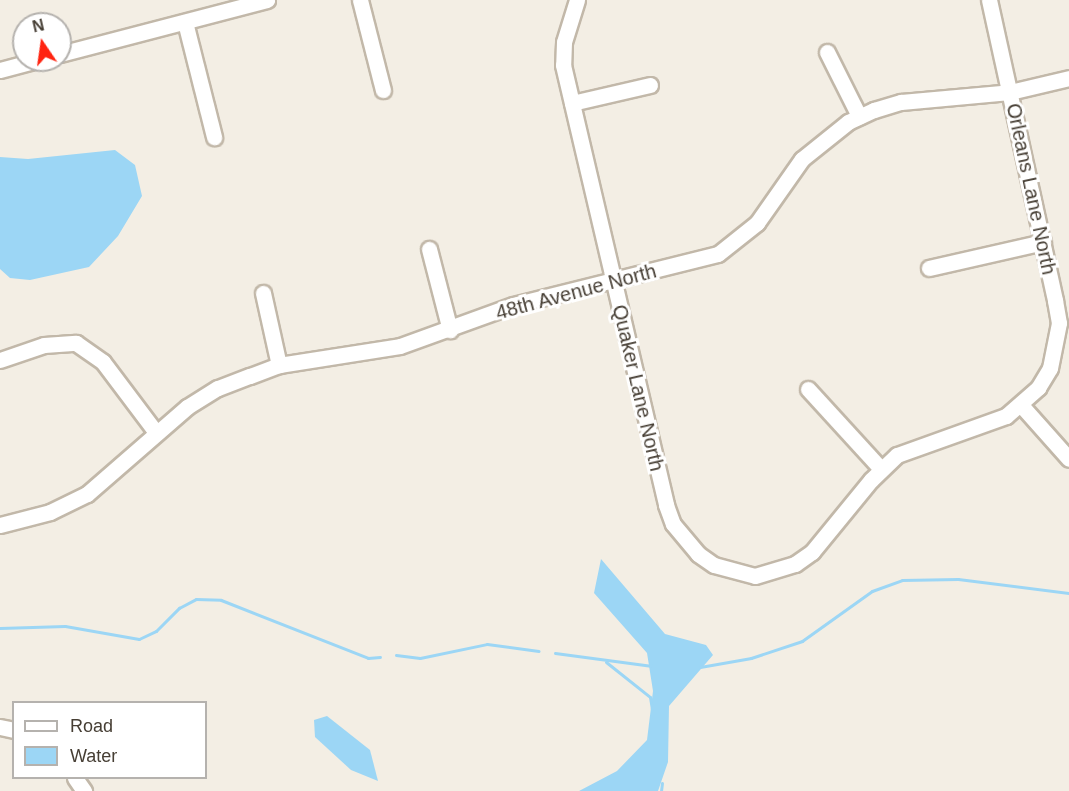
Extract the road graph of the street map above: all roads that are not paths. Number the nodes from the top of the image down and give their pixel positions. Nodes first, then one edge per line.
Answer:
1 (267, 0) edge
2 (360, 0) edge
3 (577, 0) edge
4 (989, 0) edge
5 (185, 22) junction
6 (72, 51) edge
7 (827, 52) dead end
8 (1069, 78) edge
9 (650, 85) dead end
10 (383, 90) dead end
11 (1010, 92) junction
12 (572, 103) junction
13 (859, 116) junction
14 (214, 137) dead end
15 (1043, 242) junction
16 (429, 249) dead end
17 (929, 268) dead end
18 (613, 281) junction
19 (263, 293) dead end
20 (450, 330) junction
21 (0, 360) edge
22 (279, 365) junction
23 (808, 389) dead end
24 (1021, 405) junction
25 (155, 431) junction
26 (1069, 459) edge
27 (881, 470) junction
28 (0, 525) edge

1 - 5 street
2 - 10 street
3 - 12 street, Quaker Lane North
4 - 11 street, Orleans Lane North
5 - 6 street
5 - 14 street
7 - 13 street
8 - 11 street, 48th Avenue North
9 - 12 street
11 - 13 street, 48th Avenue North
11 - 15 street, Orleans Lane North
12 - 18 street, Quaker Lane North
13 - 18 street, 48th Avenue North
15 - 17 street
15 - 24 street, Orleans Lane North
16 - 20 street
18 - 20 street, 48th Avenue North
18 - 27 street, Quaker Lane North
19 - 22 street
20 - 22 street, 48th Avenue North
21 - 25 street
22 - 25 street, 48th Avenue North
23 - 27 street
24 - 26 street
24 - 27 street
25 - 28 street, 48th Avenue North

